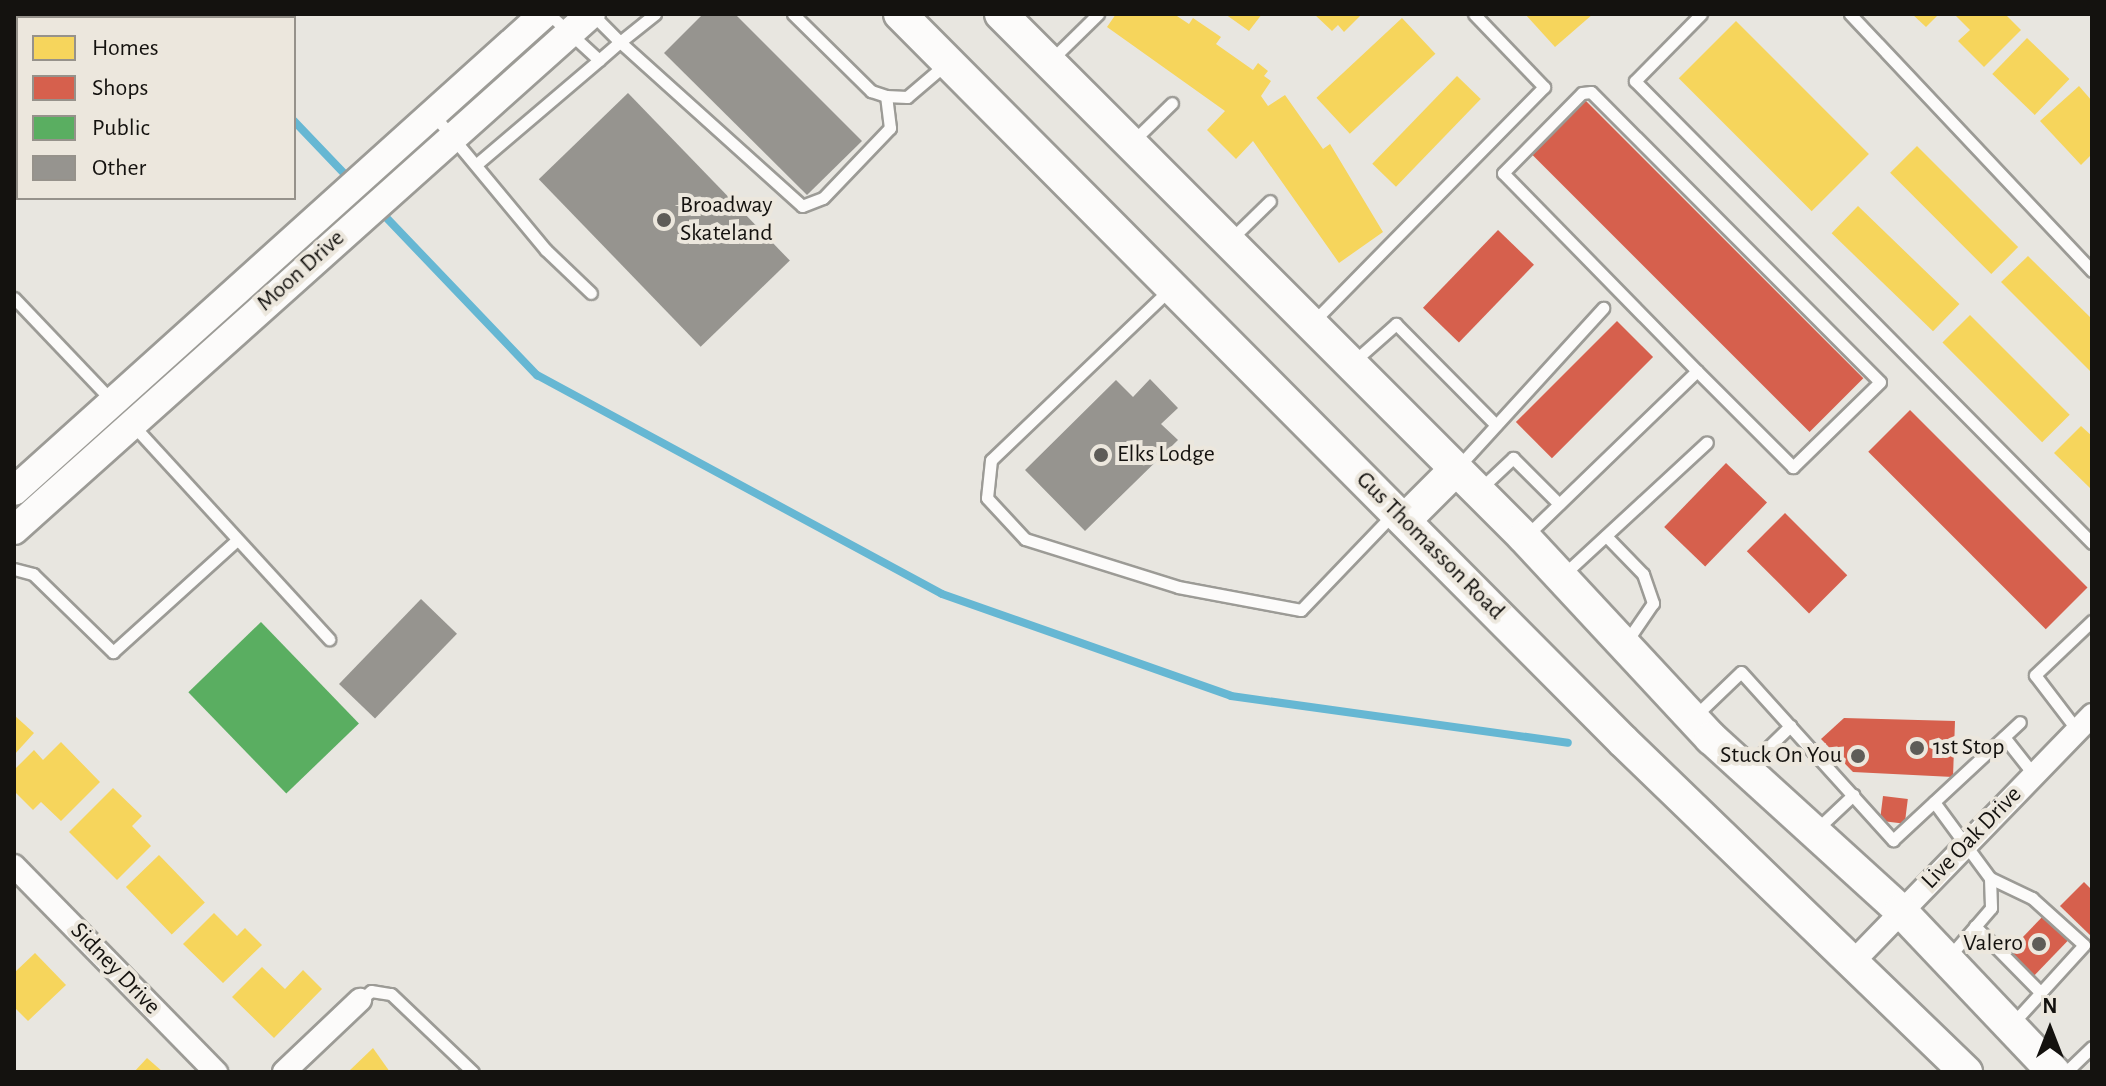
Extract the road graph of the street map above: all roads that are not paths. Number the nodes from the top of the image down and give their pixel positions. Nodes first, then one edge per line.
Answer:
1 (546, 14) edge
2 (655, 14) edge
3 (793, 14) edge
4 (900, 14) edge
5 (1001, 14) edge
6 (1098, 14) edge
7 (1474, 14) edge
8 (1701, 14) edge
9 (1850, 14) edge
10 (584, 20) edge
11 (620, 42) junction
12 (599, 60) junction
13 (948, 62) junction
14 (1049, 62) junction
15 (886, 96) junction
16 (1172, 103) dead end
17 (432, 114) junction
18 (453, 136) junction
19 (1131, 143) junction
20 (478, 163) junction
21 (1270, 201) dead end
22 (1228, 241) junction
23 (2092, 271) edge
24 (1172, 287) junction
25 (591, 293) dead end
26 (14, 298) edge
27 (1603, 308) dead end
28 (1311, 324) junction
29 (1352, 364) junction
30 (1697, 371) junction
31 (113, 402) junction
32 (132, 424) junction
33 (1496, 425) junction
34 (1707, 442) dead end
35 (1467, 480) junction
36 (14, 491) edge
37 (1559, 504) junction
38 (1400, 516) junction
39 (14, 530) edge
40 (1606, 536) junction
41 (1524, 537) junction
42 (237, 540) junction
43 (2092, 543) edge
44 (14, 569) edge
45 (1562, 577) junction
46 (2092, 621) edge
47 (329, 639) dead end
48 (1624, 644) junction
49 (1693, 718) junction
50 (2020, 722) dead end
51 (2085, 722) edge
52 (1790, 726) junction
53 (2004, 737) junction
54 (1745, 769) junction
55 (2034, 775) junction
56 (1853, 795) junction
57 (1934, 802) junction
58 (1814, 832) junction
59 (1968, 842) junction
60 (17, 874) edge
61 (1990, 878) junction
62 (1901, 911) junction
63 (1975, 926) junction
64 (1947, 959) junction
65 (1853, 962) junction
66 (2039, 991) junction
67 (360, 1000) joint
68 (2010, 1026) junction
69 (2092, 1047) edge
70 (216, 1072) edge
71 (284, 1072) edge
72 (473, 1072) edge
73 (1966, 1072) edge
74 (2054, 1072) edge
75 (2066, 1072) edge

1 - 10 lane
1 - 17 street, Moon Drive
2 - 11 lane
3 - 15 lane
4 - 13 main road, Gus Thomasson Road
5 - 14 main road
6 - 14 lane
7 - 28 lane
8 - 43 lane
9 - 23 lane
10 - 11 lane
10 - 12 lane
10 - 18 street, Moon Drive
11 - 12 lane
11 - 15 lane
12 - 20 lane
13 - 15 lane
13 - 24 main road, Gus Thomasson Road
14 - 19 main road
16 - 19 lane
17 - 18 lane
17 - 31 street, Moon Drive
18 - 20 lane
18 - 32 street, Moon Drive
19 - 22 main road
20 - 25 lane
21 - 22 lane
22 - 28 main road
24 - 38 main road, Gus Thomasson Road
24 - 38 lane
26 - 31 lane
27 - 33 lane
28 - 29 main road
29 - 33 lane
29 - 35 main road
30 - 30 lane
30 - 37 lane
31 - 32 lane
31 - 36 street, Moon Drive
32 - 39 street, Moon Drive
32 - 42 lane
33 - 35 lane
34 - 40 lane
35 - 37 lane
35 - 38 main road
35 - 41 main road
37 - 41 lane
38 - 65 main road, Gus Thomasson Road
40 - 45 lane
40 - 48 lane
41 - 45 main road
42 - 44 lane
42 - 47 lane
45 - 48 main road
46 - 51 lane
48 - 49 main road
49 - 52 lane
49 - 54 main road
50 - 53 lane
51 - 55 street, Live Oak Drive
52 - 54 lane
52 - 56 lane
53 - 55 lane
53 - 57 lane
54 - 58 main road
55 - 59 street, Live Oak Drive
56 - 57 lane
56 - 58 lane
57 - 59 lane
58 - 62 main road
59 - 61 lane
59 - 62 street, Live Oak Drive
60 - 70 street, Sidney Drive
61 - 63 lane
61 - 66 lane
62 - 64 main road
62 - 65 street, Live Oak Drive
63 - 64 lane
63 - 66 lane
64 - 68 main road
65 - 73 main road, Gus Thomasson Road
66 - 68 lane
67 - 71 street
67 - 72 lane
68 - 74 main road
69 - 75 lane

